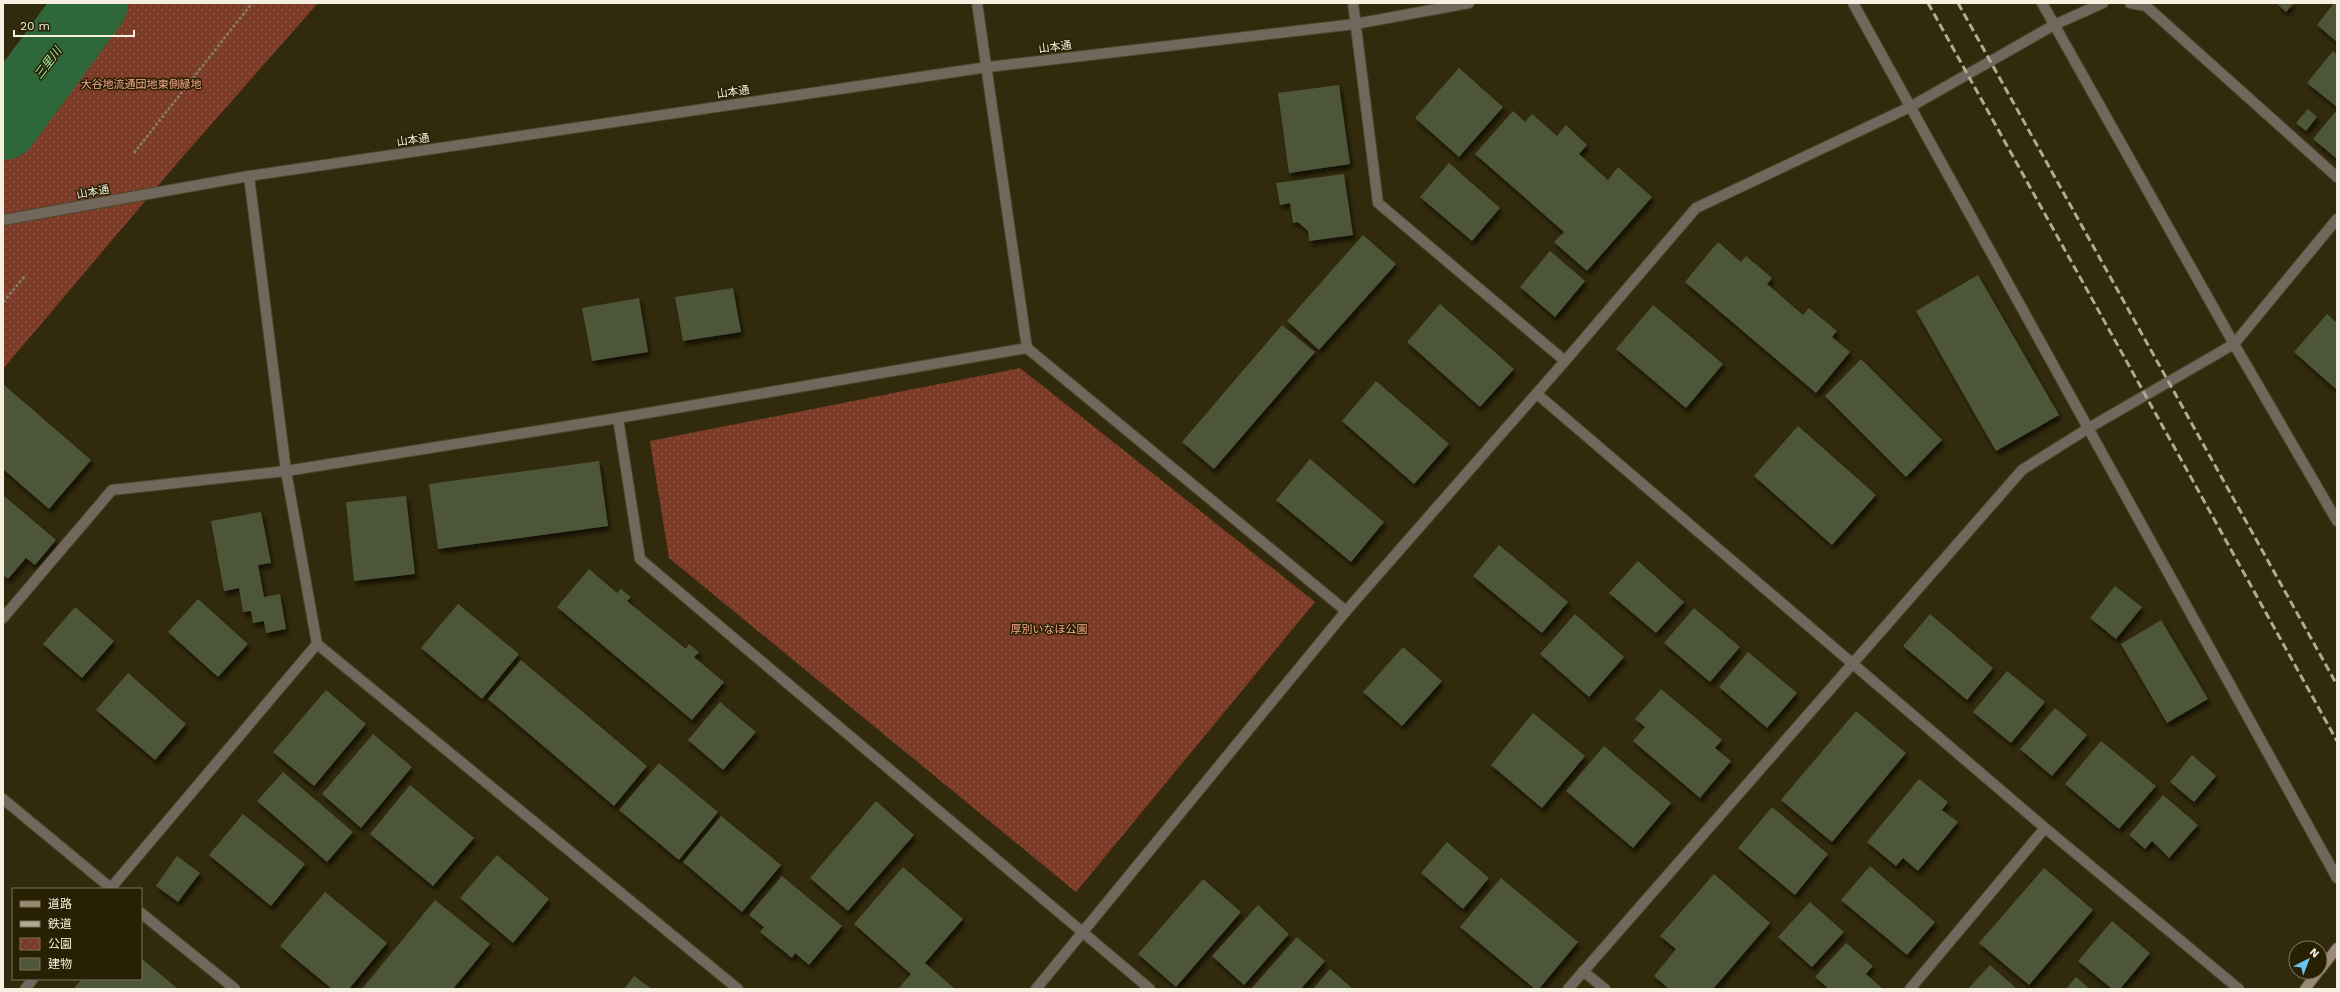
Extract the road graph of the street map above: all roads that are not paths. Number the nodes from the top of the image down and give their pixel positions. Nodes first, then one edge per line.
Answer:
1 (977, 3) edge
2 (1352, 3) edge
3 (1470, 3) edge
4 (1853, 3) edge
5 (2042, 3) edge
6 (2103, 3) edge
7 (2130, 3) edge
8 (1355, 24) junction
9 (2054, 24) junction
10 (988, 67) junction
11 (1910, 107) junction
12 (249, 176) junction
13 (2337, 176) edge
14 (2337, 219) edge
15 (3, 220) edge
16 (2234, 344) junction
17 (1027, 348) junction
18 (1565, 361) junction
19 (1536, 394) junction
20 (618, 418) junction
21 (2087, 429) junction
22 (286, 471) junction
23 (2337, 520) edge
24 (1346, 611) junction
25 (3, 618) edge
26 (317, 644) junction
27 (1854, 663) junction
28 (3, 799) edge
29 (2045, 828) junction
30 (2337, 878) edge
31 (110, 888) edge
32 (112, 888) edge
33 (142, 913) edge
34 (1082, 931) junction
35 (2337, 948) edge
36 (2328, 960) edge
37 (1583, 971) junction
38 (32, 980) edge
39 (2312, 980) edge
40 (25, 989) edge
41 (235, 989) edge
42 (738, 989) edge
43 (1036, 989) edge
44 (1150, 989) edge
45 (1568, 989) edge
46 (1605, 989) edge
47 (1910, 989) edge
48 (2240, 989) edge
49 (2305, 989) edge

1 - 10 street
2 - 8 street
3 - 8 street, 山本通
4 - 11 street
5 - 9 street
6 - 9 street
7 - 13 street
8 - 10 street, 山本通
8 - 18 street
9 - 11 street
9 - 16 street
10 - 12 street, 山本通
10 - 17 street
11 - 18 street
11 - 21 street
12 - 15 street, 山本通
12 - 22 street
14 - 16 street
16 - 21 street
16 - 23 street
17 - 20 street
17 - 24 street
18 - 19 street
19 - 24 street
19 - 27 street
20 - 22 street
20 - 34 street
21 - 27 street
21 - 30 street
22 - 25 street
22 - 26 street
24 - 34 street
26 - 32 street
26 - 42 street
27 - 29 street
27 - 37 street
28 - 31 street
29 - 47 street
29 - 48 street
33 - 41 street
34 - 43 street
34 - 44 street
35 - 36 main road
37 - 45 street
37 - 46 street
38 - 40 street
39 - 49 main road

